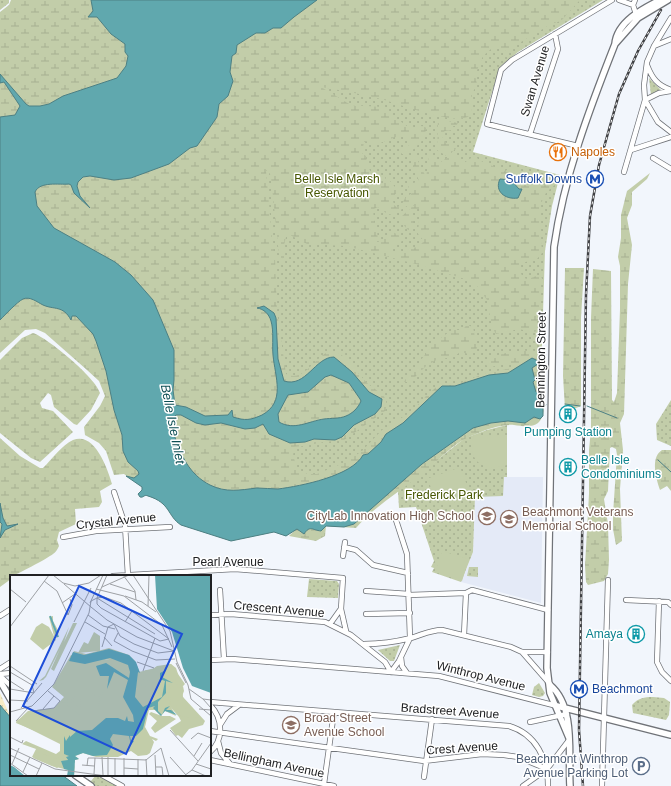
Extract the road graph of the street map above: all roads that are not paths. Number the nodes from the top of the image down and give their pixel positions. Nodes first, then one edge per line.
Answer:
1 (612, 0) edge
2 (619, 0) edge
3 (660, 0) edge
4 (668, 0) edge
5 (634, 2) edge
6 (636, 16) junction
7 (671, 18) edge
8 (555, 34) junction
9 (671, 39) edge
10 (654, 46) junction
11 (647, 65) junction
12 (671, 90) edge
13 (645, 100) junction
14 (671, 132) edge
15 (530, 134) junction
16 (671, 137) edge
17 (578, 146) junction
18 (631, 150) junction
19 (653, 158) dead end
20 (671, 169) edge
21 (624, 172) dead end
22 (114, 492) dead end
23 (395, 517) dead end
24 (170, 527) dead end
25 (125, 529) junction
26 (63, 538) dead end
27 (342, 556) dead end
28 (408, 573) junction
29 (128, 575) edge
30 (143, 575) edge
31 (608, 580) dead end
32 (220, 590) dead end
33 (366, 591) dead end
34 (466, 593) junction
35 (409, 594) junction
36 (626, 600) dead end
37 (659, 601) junction
38 (671, 605) edge
39 (341, 609) junction
40 (10, 610) edge
41 (548, 610) junction
42 (410, 613) junction
43 (221, 614) junction
44 (366, 614) dead end
45 (211, 615) edge
46 (0, 616) edge
47 (330, 624) junction
48 (346, 631) junction
49 (464, 635) junction
50 (410, 638) junction
51 (364, 644) junction
52 (522, 652) junction
53 (548, 652) junction
54 (401, 657) junction
55 (224, 659) junction
56 (211, 660) edge
57 (10, 663) edge
58 (0, 669) edge
59 (391, 672) junction
60 (10, 673) edge
61 (407, 673) junction
62 (0, 675) edge
63 (0, 681) edge
64 (671, 681) edge
65 (10, 685) edge
66 (550, 685) junction
67 (10, 698) edge
68 (211, 704) edge
69 (240, 705) junction
70 (211, 706) edge
71 (557, 706) junction
72 (334, 712) junction
73 (564, 712) junction
74 (604, 718) junction
75 (432, 719) junction
76 (530, 722) dead end
77 (220, 725) junction
78 (211, 731) edge
79 (220, 732) junction
80 (671, 735) edge
81 (569, 739) junction
82 (218, 741) junction
83 (329, 748) junction
84 (211, 751) edge
85 (211, 760) edge
86 (426, 762) junction
87 (232, 764) junction
88 (547, 769) junction
89 (76, 776) edge
90 (104, 776) edge
91 (424, 777) dead end
92 (324, 784) junction
93 (91, 786) edge
94 (122, 786) edge
95 (334, 786) edge
96 (523, 786) edge
97 (548, 786) edge
98 (570, 786) edge
99 (602, 786) edge

1 - 8 street
2 - 5 street
3 - 6 main road, Bennington Street
4 - 6 main road, Bennington Street
5 - 6 street
6 - 17 main road, Bennington Street
7 - 10 street
8 - 15 street, Swan Avenue
8 - 15 street
9 - 10 street
10 - 11 street
11 - 12 street
11 - 13 street
12 - 13 street
13 - 14 street
13 - 18 street
15 - 17 street
16 - 18 street
17 - 41 main road, Bennington Street
18 - 21 street
19 - 20 street
22 - 25 street
23 - 28 street
24 - 25 street, Crystal Avenue
25 - 26 street, Crystal Avenue
25 - 29 street
27 - 28 street
28 - 35 street
30 - 39 street, Pearl Avenue
31 - 74 street
32 - 43 street
33 - 35 street
34 - 35 street
34 - 41 street
34 - 49 street
35 - 42 street
36 - 37 street
37 - 38 street
37 - 64 street
39 - 47 street
39 - 48 street
40 - 46 street
41 - 53 main road, Bennington Street
42 - 44 street
42 - 50 street
43 - 45 street, Crescent Avenue
43 - 47 street, Crescent Avenue
43 - 55 street
47 - 48 street, Crescent Avenue
48 - 51 street, Crescent Avenue
49 - 50 street
49 - 52 street
50 - 51 street
50 - 54 street
51 - 59 street, Crescent Avenue
52 - 53 street
52 - 66 street
53 - 66 main road, Bennington Street
54 - 59 street
54 - 61 street
55 - 56 street, Winthrop Avenue
55 - 59 street, Winthrop Avenue
57 - 58 street
59 - 61 street, Winthrop Avenue
60 - 62 street
61 - 71 street, Winthrop Avenue
62 - 65 street
63 - 67 main road
66 - 71 main road, Bennington Street
66 - 73 main road, Bennington Street
68 - 69 street, Bradstreet Avenue
69 - 72 street, Bradstreet Avenue
69 - 77 street
70 - 77 street
71 - 73 main road, Winthrop Avenue
72 - 75 street, Bradstreet Avenue
72 - 83 street
73 - 74 main road, Winthrop Avenue
73 - 76 street
73 - 81 main road
74 - 80 main road, Winthrop Avenue
74 - 99 street
75 - 86 street
75 - 88 street, Bradstreet Avenue
77 - 79 street
78 - 79 street, Crest Avenue
79 - 82 street
79 - 83 street, Crest Avenue
81 - 88 street
81 - 98 main road
82 - 84 street
82 - 87 street
83 - 86 street, Crest Avenue
83 - 92 street
85 - 87 street, Bellingham Avenue
86 - 88 street, Crest Avenue
86 - 91 street
87 - 92 street, Bellingham Avenue
88 - 96 street
88 - 97 street
89 - 93 main road
90 - 94 street
92 - 95 street, Bellingham Avenue

